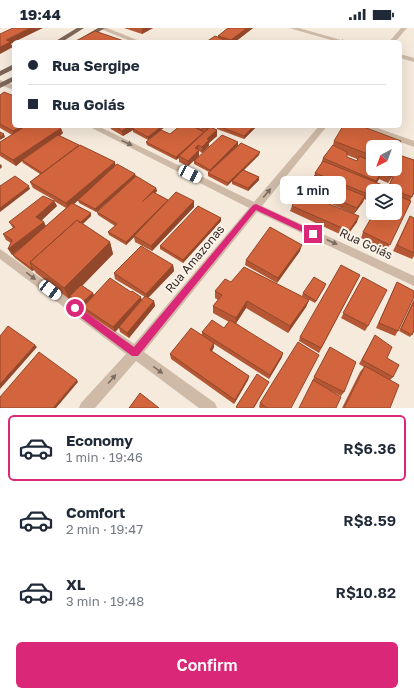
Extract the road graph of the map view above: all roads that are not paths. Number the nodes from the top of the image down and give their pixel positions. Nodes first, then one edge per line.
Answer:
1 (82, 28) edge
2 (101, 28) edge
3 (292, 28) edge
4 (404, 28) edge
5 (61, 40) edge
6 (80, 40) edge
7 (134, 40) edge
8 (337, 40) edge
9 (394, 40) edge
10 (402, 57) edge
11 (414, 60) edge
12 (12, 67) edge
13 (0, 74) edge
14 (12, 79) edge
15 (2, 84) edge
16 (12, 87) edge
17 (96, 128) edge
18 (321, 128) edge
19 (370, 128) edge
20 (414, 144) edge
21 (256, 207) junction
22 (0, 253) edge
23 (414, 281) edge
24 (135, 353) junction
25 (86, 408) edge
26 (210, 408) edge

1 - 5 main road
2 - 6 main road
2 - 7 street
3 - 8 street
4 - 9 street
10 - 11 street
12 - 13 main road
14 - 15 main road
15 - 16 street
17 -> 21 street, Rua Goiás
21 -> 18 street, Rua Amazonas
19 - 20 street
21 -> 23 street, Rua Goiás
21 - 24 street, Rua Amazonas
22 -> 24 street
25 -> 24 street, Rua Amazonas
24 -> 26 street

